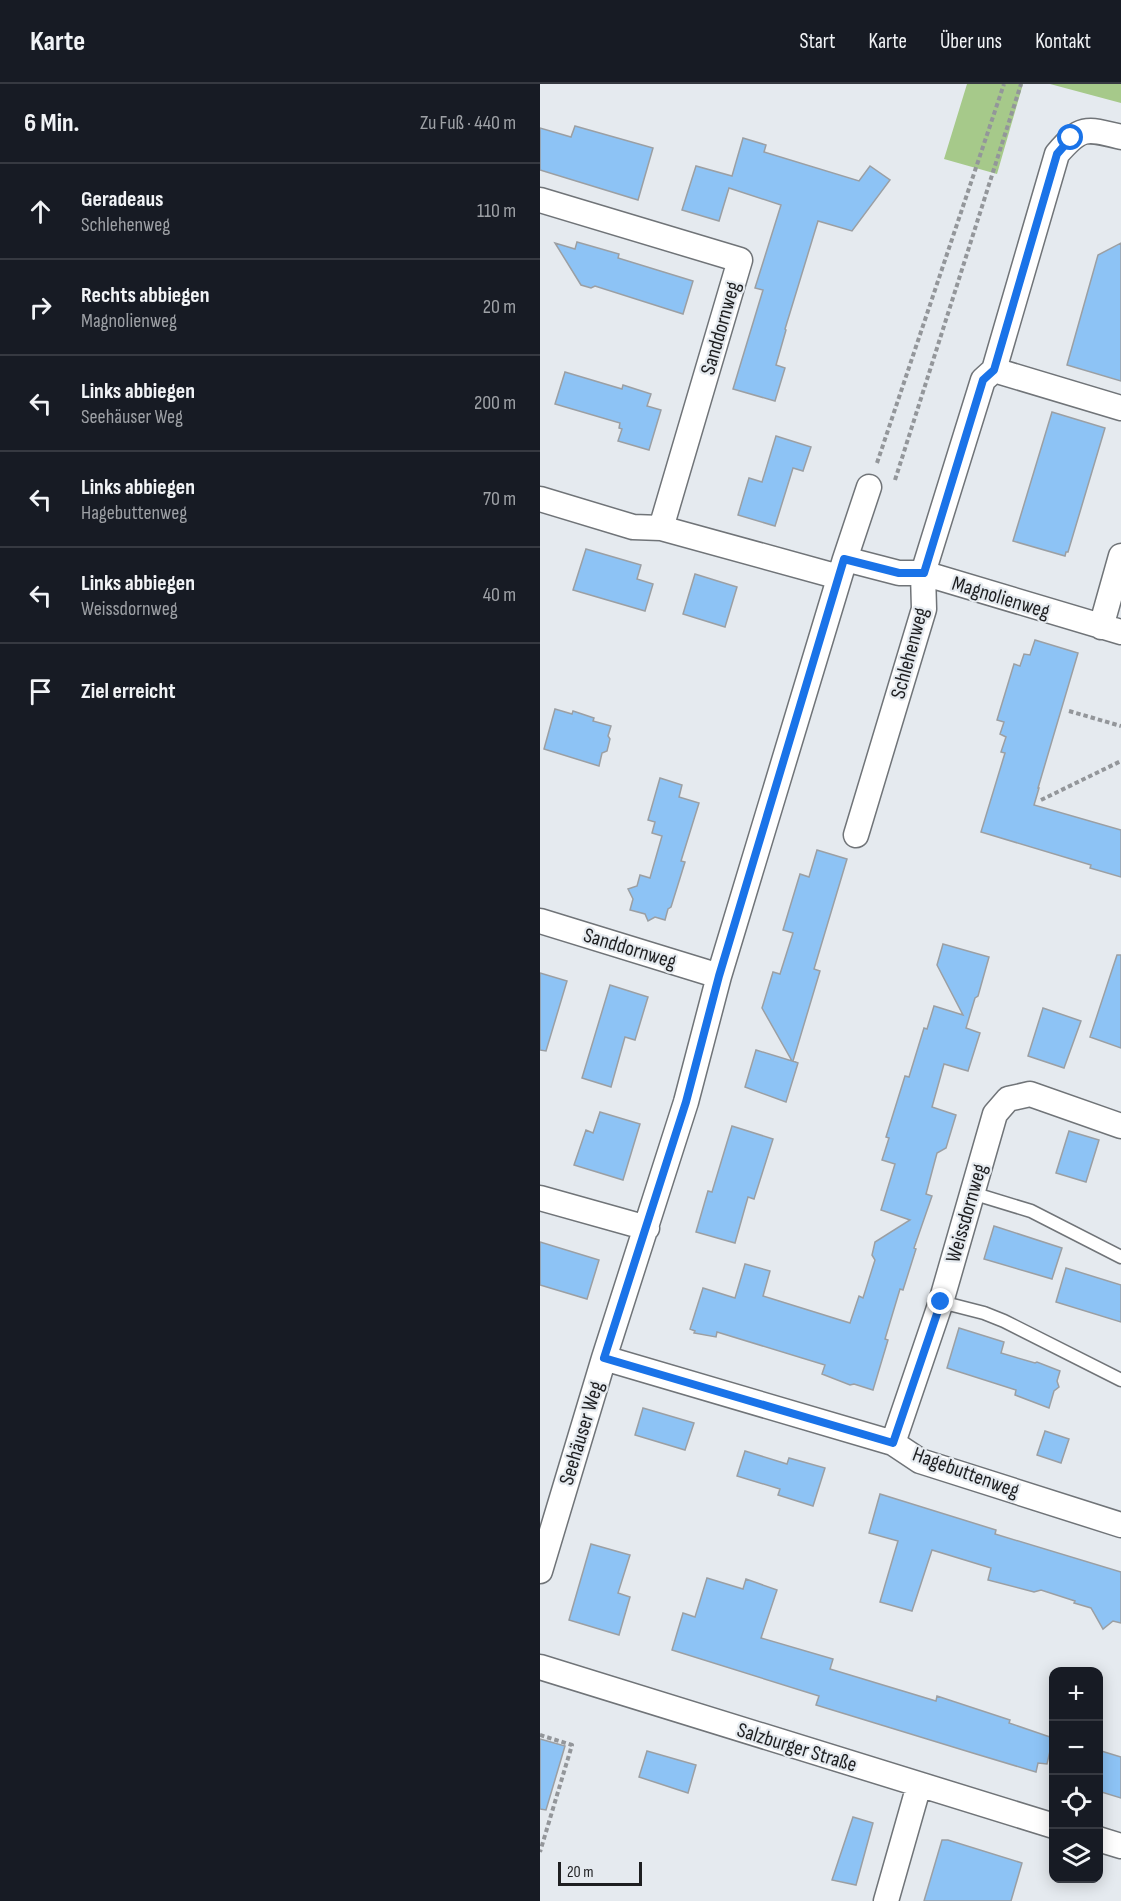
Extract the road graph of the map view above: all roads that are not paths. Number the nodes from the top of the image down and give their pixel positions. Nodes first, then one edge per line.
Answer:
1 (1121, 137) edge
2 (540, 200) edge
3 (994, 370) junction
4 (1121, 408) edge
5 (881, 487) road end
6 (540, 499) edge
7 (662, 528) junction
8 (1121, 556) edge
9 (842, 568) junction
10 (924, 573) junction
11 (1111, 629) edge
12 (856, 835) dead end
13 (540, 921) edge
14 (719, 976) junction
15 (1121, 1126) edge
16 (972, 1192) junction
17 (540, 1198) edge
18 (647, 1228) junction
19 (1121, 1257) edge
20 (941, 1302) junction
21 (604, 1358) junction
22 (1121, 1380) edge
23 (893, 1443) junction
24 (1121, 1525) edge
25 (540, 1571) edge
26 (540, 1666) edge
27 (919, 1785) junction
28 (1049, 1825) edge
29 (1103, 1841) edge
30 (1121, 1846) edge
31 (886, 1901) edge

1 - 3 street, Schlehenweg
2 - 7 street, Sanddornweg
3 - 4 street
3 - 10 street, Schlehenweg
5 - 9 street, Seehäuser Weg
6 - 7 street
7 - 9 street
8 - 11 street
9 - 10 street, Magnolienweg
9 - 14 street, Seehäuser Weg
10 - 11 street, Magnolienweg
10 - 12 street, Schlehenweg
13 - 14 street, Sanddornweg
14 - 18 street, Seehäuser Weg
15 - 16 street, Weissdornweg
16 - 19 lane
16 - 20 street, Weissdornweg
17 - 18 street
18 - 21 street, Seehäuser Weg
20 - 22 lane
20 - 23 street, Weissdornweg
21 - 23 street, Hagebuttenweg
21 - 25 street, Seehäuser Weg
23 - 24 street, Hagebuttenweg
26 - 27 street, Salzburger Straße
27 - 28 street, Salzburger Straße
27 - 31 street
29 - 30 street

